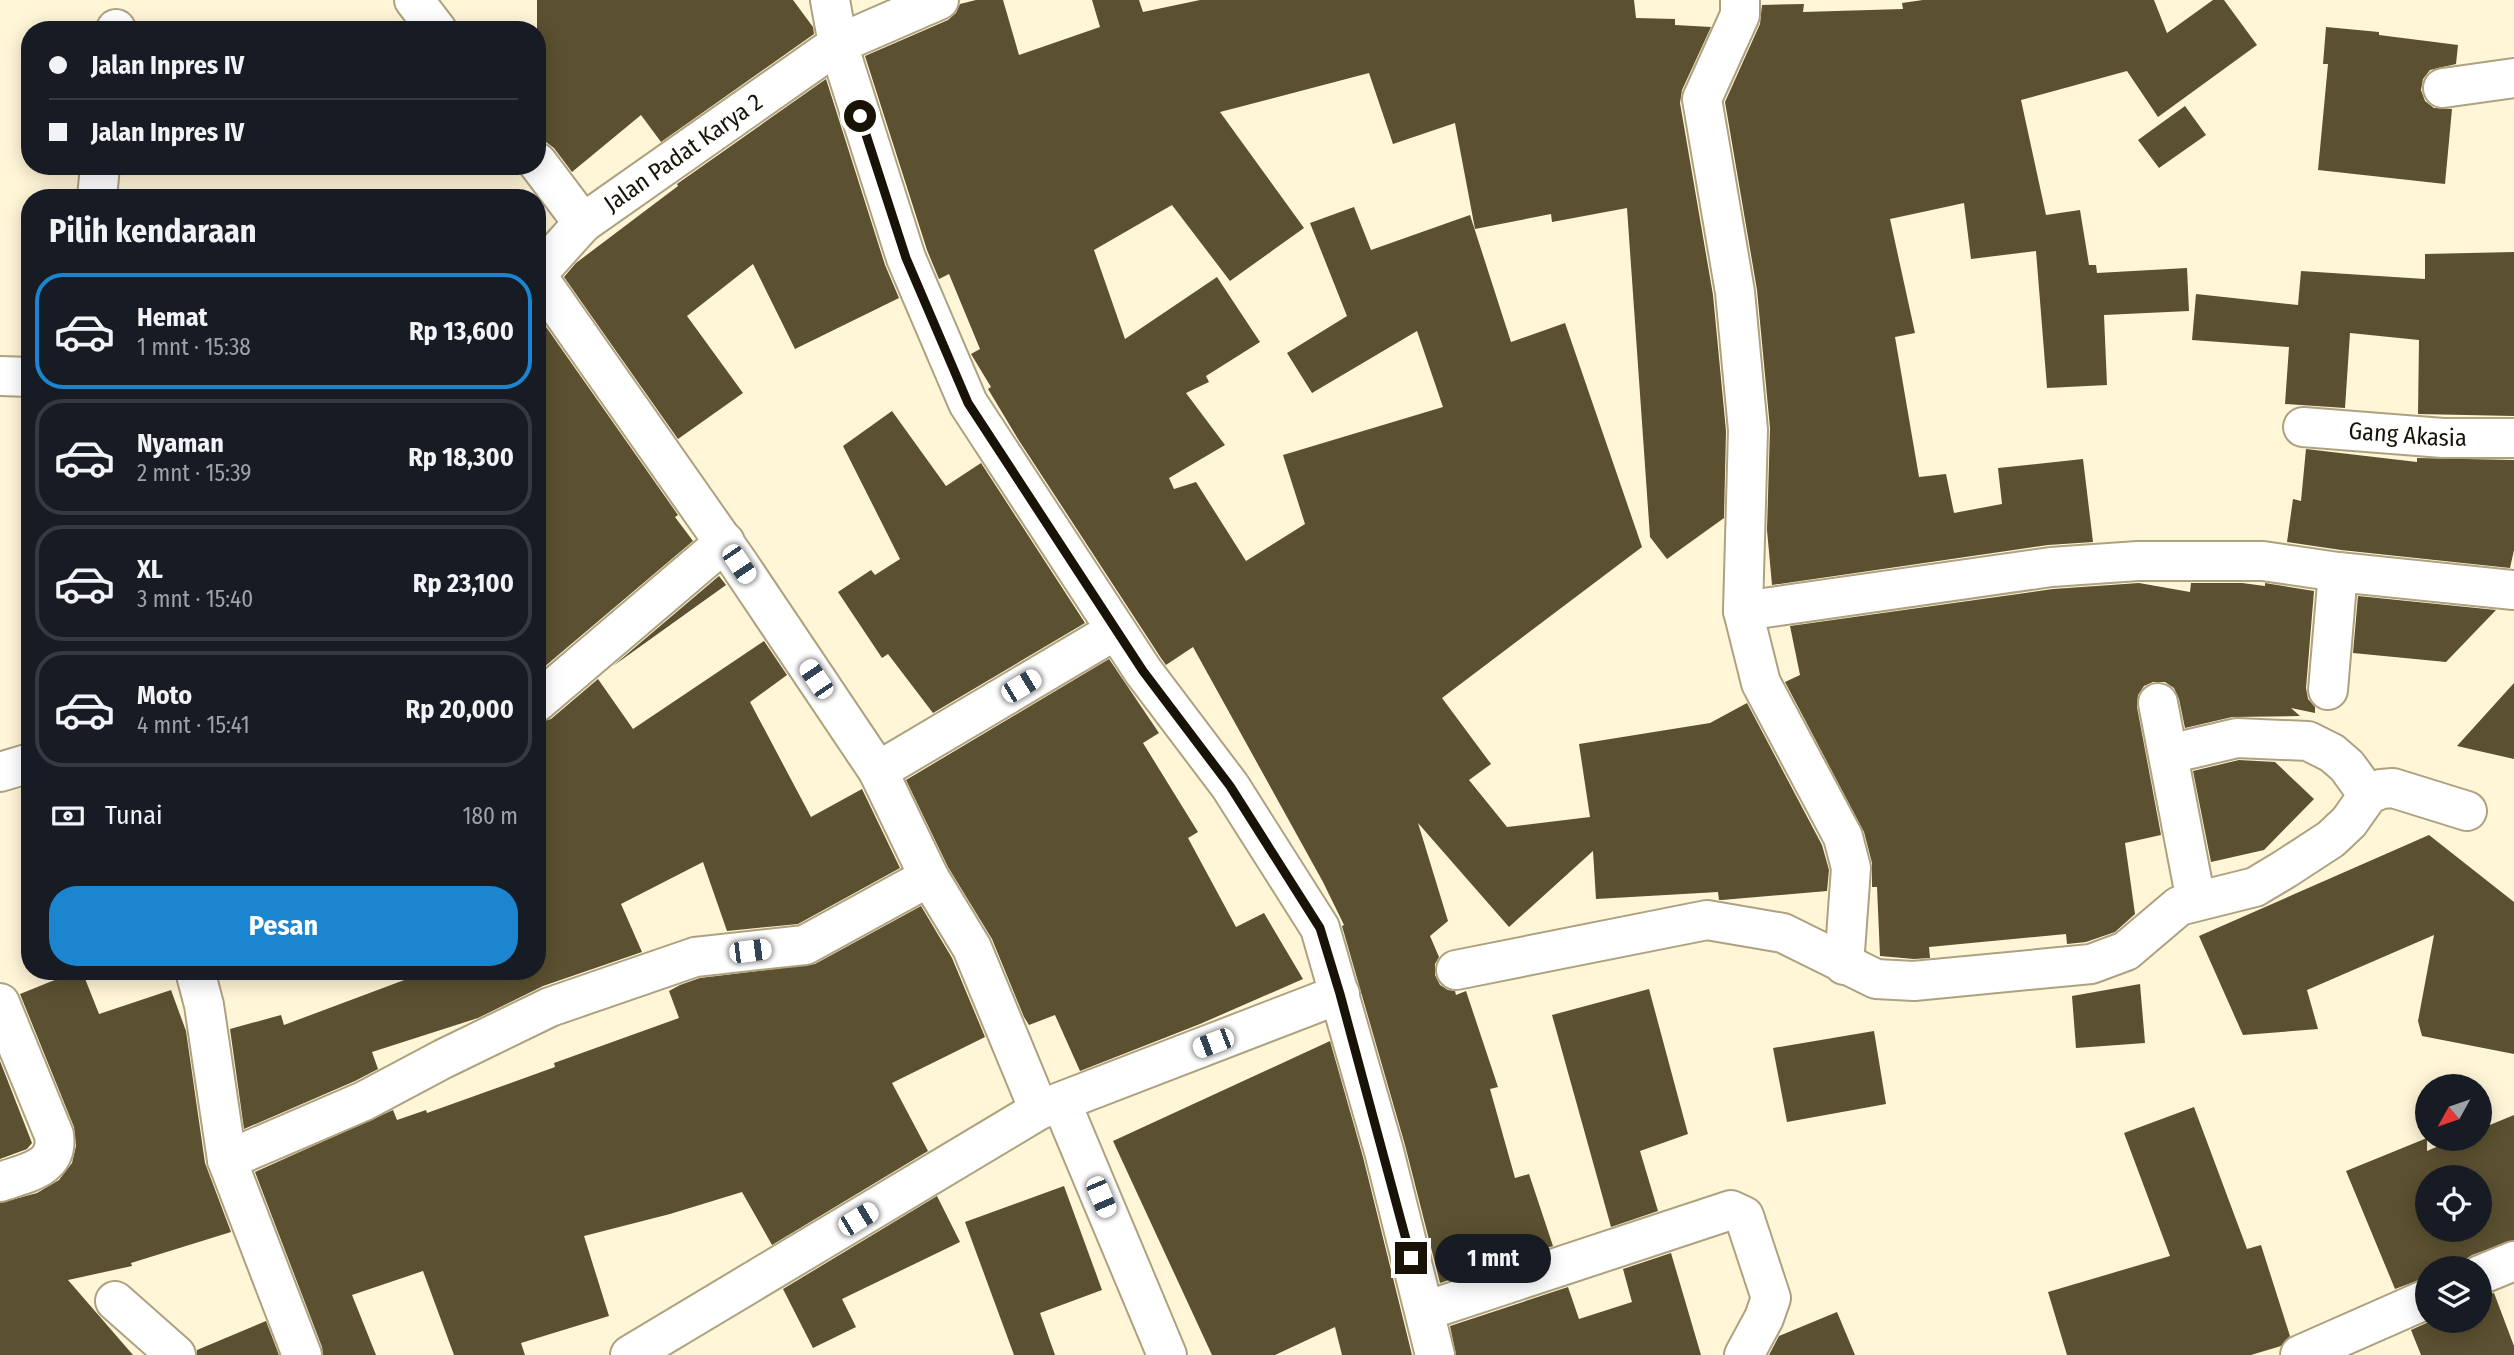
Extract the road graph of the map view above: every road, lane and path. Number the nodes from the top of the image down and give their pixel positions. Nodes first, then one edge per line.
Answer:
1 (414, 0) edge
2 (830, 0) edge
3 (939, 0) edge
4 (1740, 0) edge
5 (430, 21) edge
6 (838, 44) junction
7 (2514, 78) edge
8 (2443, 88) dead end
9 (546, 174) edge
10 (583, 223) junction
11 (546, 265) edge
12 (546, 288) edge
13 (0, 376) edge
14 (21, 377) edge
15 (2303, 427) dead end
16 (2514, 438) edge
17 (725, 542) junction
18 (2338, 572) junction
19 (2514, 590) edge
20 (1743, 611) junction
21 (1116, 629) junction
22 (2328, 690) dead end
23 (546, 694) edge
24 (2158, 703) dead end
25 (2169, 754) junction
26 (21, 766) edge
27 (878, 771) junction
28 (0, 772) edge
29 (2368, 795) junction
30 (2467, 811) dead end
31 (929, 877) junction
32 (2196, 901) junction
33 (1844, 965) junction
34 (1456, 970) dead end
35 (197, 980) edge
36 (1340, 994) junction
37 (0, 1003) edge
38 (1050, 1106) junction
39 (227, 1160) junction
40 (0, 1182) edge
41 (2514, 1261) edge
42 (2492, 1270) edge
43 (115, 1301) dead end
44 (2415, 1303) edge
45 (1425, 1311) junction
46 (176, 1355) edge
47 (302, 1355) edge
48 (630, 1355) edge
49 (1167, 1355) edge
50 (1435, 1355) edge
51 (1744, 1355) edge
52 (2300, 1355) edge

1 - 5 street
2 - 6 street
3 - 6 street, Jalan Padat Karya 2
4 - 20 street
6 - 10 street, Jalan Padat Karya 2
6 - 21 street
7 - 8 street
9 - 10 street
10 - 11 street, Jalan Padat Karya 2
12 - 17 street
13 - 14 street
15 - 16 street, Gang Akasia
17 - 23 street
17 - 27 street
18 - 19 street
18 - 20 street
18 - 22 street
20 - 33 street
21 - 27 street
21 - 36 street
24 - 25 street
25 - 29 street
25 - 32 street
26 - 28 street
27 - 31 street
29 - 30 street
29 - 32 street
31 - 38 street
31 - 39 street
32 - 33 street
33 - 34 street
35 - 39 street
36 - 38 street
36 - 45 street
37 - 40 street
38 - 48 street
38 - 49 street
39 - 47 street
41 - 42 street
43 - 46 street
44 - 52 street
45 - 50 street
45 - 51 street

